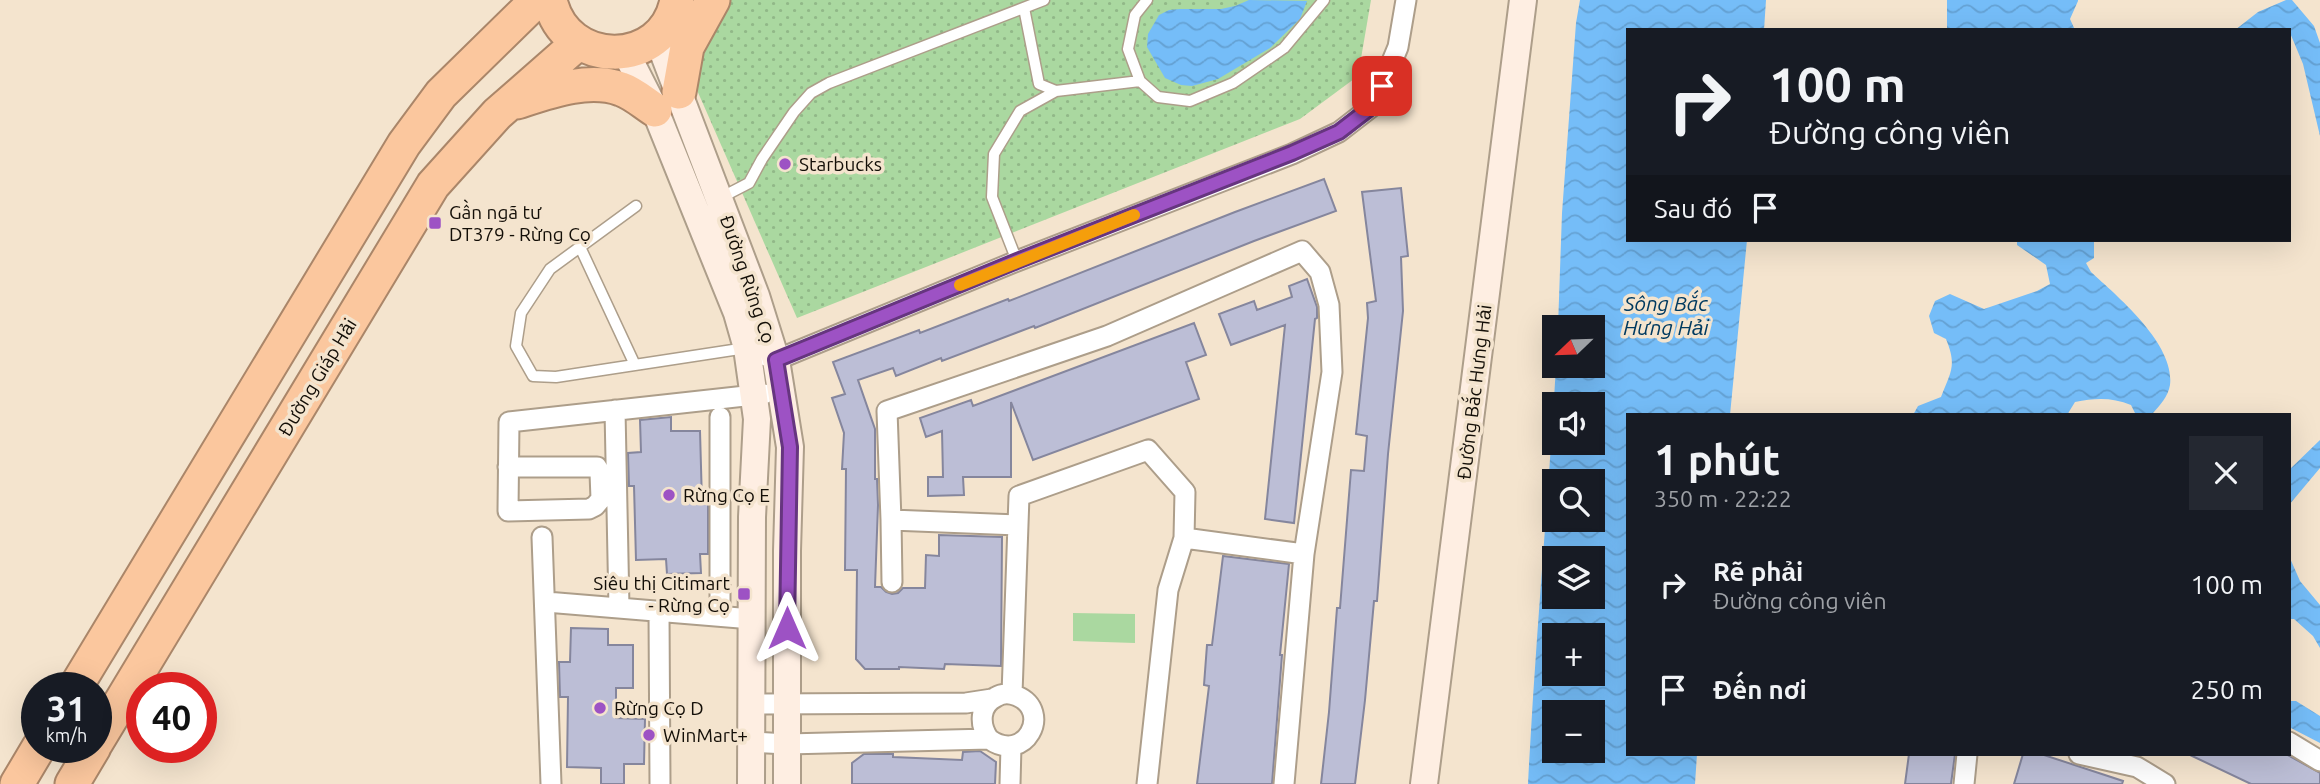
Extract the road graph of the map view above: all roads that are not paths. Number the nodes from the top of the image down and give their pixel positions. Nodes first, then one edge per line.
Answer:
1 (537, 0) edge
2 (550, 0) edge
3 (677, 0) edge
4 (713, 0) edge
5 (1044, 0) edge
6 (1147, 0) edge
7 (1324, 0) edge
8 (1406, 0) edge
9 (1523, 0) edge
10 (1024, 8) junction
11 (510, 14) edge
12 (657, 36) junction
13 (578, 43) junction
14 (625, 51) junction
15 (1140, 81) junction
16 (1056, 91) junction
17 (667, 101) junction
18 (508, 105) junction
19 (719, 198) junction
20 (636, 206) dead end
21 (580, 247) junction
22 (1017, 261) junction
23 (747, 348) junction
24 (776, 360) junction
25 (635, 365) junction
26 (781, 391) junction
27 (754, 395) junction
28 (615, 410) junction
29 (720, 416) dead end
30 (508, 467) junction
31 (891, 520) junction
32 (1018, 526) junction
33 (542, 537) dead end
34 (1184, 538) junction
35 (1304, 554) junction
36 (892, 582) dead end
37 (546, 602) junction
38 (619, 608) junction
39 (659, 612) junction
40 (720, 616) junction
41 (752, 618) junction
42 (85, 672) edge
43 (1012, 694) junction
44 (992, 699) junction
45 (751, 704) junction
46 (787, 705) junction
47 (112, 717) edge
48 (989, 739) junction
49 (751, 742) junction
50 (2291, 743) edge
51 (787, 744) junction
52 (1011, 746) junction
53 (1967, 756) edge
54 (2088, 756) edge
55 (2320, 761) edge
56 (29, 763) edge
57 (84, 763) edge
58 (17, 784) edge
59 (72, 784) edge
60 (551, 784) edge
61 (660, 784) edge
62 (751, 784) edge
63 (788, 784) edge
64 (1010, 784) edge
65 (1147, 784) edge
66 (1284, 784) edge
67 (1424, 784) edge
68 (1964, 784) edge
69 (2165, 784) edge

1 - 11 highway
2 - 13 highway
3 - 12 highway
4 - 17 highway
5 - 10 lane
6 - 15 lane
7 - 15 lane
8 - 22 street
9 - 67 street, Đường Bắc Hưng Hải
10 - 16 lane
10 - 19 lane
11 - 42 highway
12 - 14 highway
12 - 17 street, Đường Rừng Cọ
13 - 14 highway
13 - 18 highway, Đường Giáp Hải
14 - 17 street, Đường Rừng Cọ
15 - 16 lane
16 - 22 lane
17 - 18 highway
17 - 19 street, Đường Rừng Cọ
17 - 23 street, Đường Rừng Cọ
18 - 47 highway, Đường Giáp Hải
19 - 24 street, Đường Rừng Cọ
20 - 21 lane
21 - 25 lane
21 - 25 lane
22 - 24 street
23 - 24 street
23 - 25 lane
23 - 27 street, Đường Rừng Cọ
24 - 26 street, Đường Rừng Cọ
26 - 27 street
26 - 46 street, Đường Rừng Cọ
27 - 28 street
27 - 41 street, Đường Rừng Cọ
28 - 30 street
28 - 38 street
29 - 40 street
30 - 30 street
31 - 32 street
31 - 35 street
31 - 36 street
32 - 34 street
32 - 43 street
33 - 37 street
34 - 35 street
34 - 65 street
35 - 66 street
37 - 38 street
37 - 60 street
38 - 39 street
39 - 40 street
39 - 61 street
40 - 41 street
41 - 45 street, Đường Rừng Cọ
43 - 44 street
43 - 52 street
44 - 46 street
44 - 48 street
45 - 46 street
45 - 49 street, Đường Rừng Cọ
46 - 51 street, Đường Rừng Cọ
48 - 51 street
48 - 52 street
49 - 51 street
49 - 62 street, Đường Rừng Cọ
50 - 55 street
51 - 63 street, Đường Rừng Cọ
52 - 64 street
53 - 68 street
54 - 69 street
56 - 58 highway
57 - 59 highway, Đường Giáp Hải

